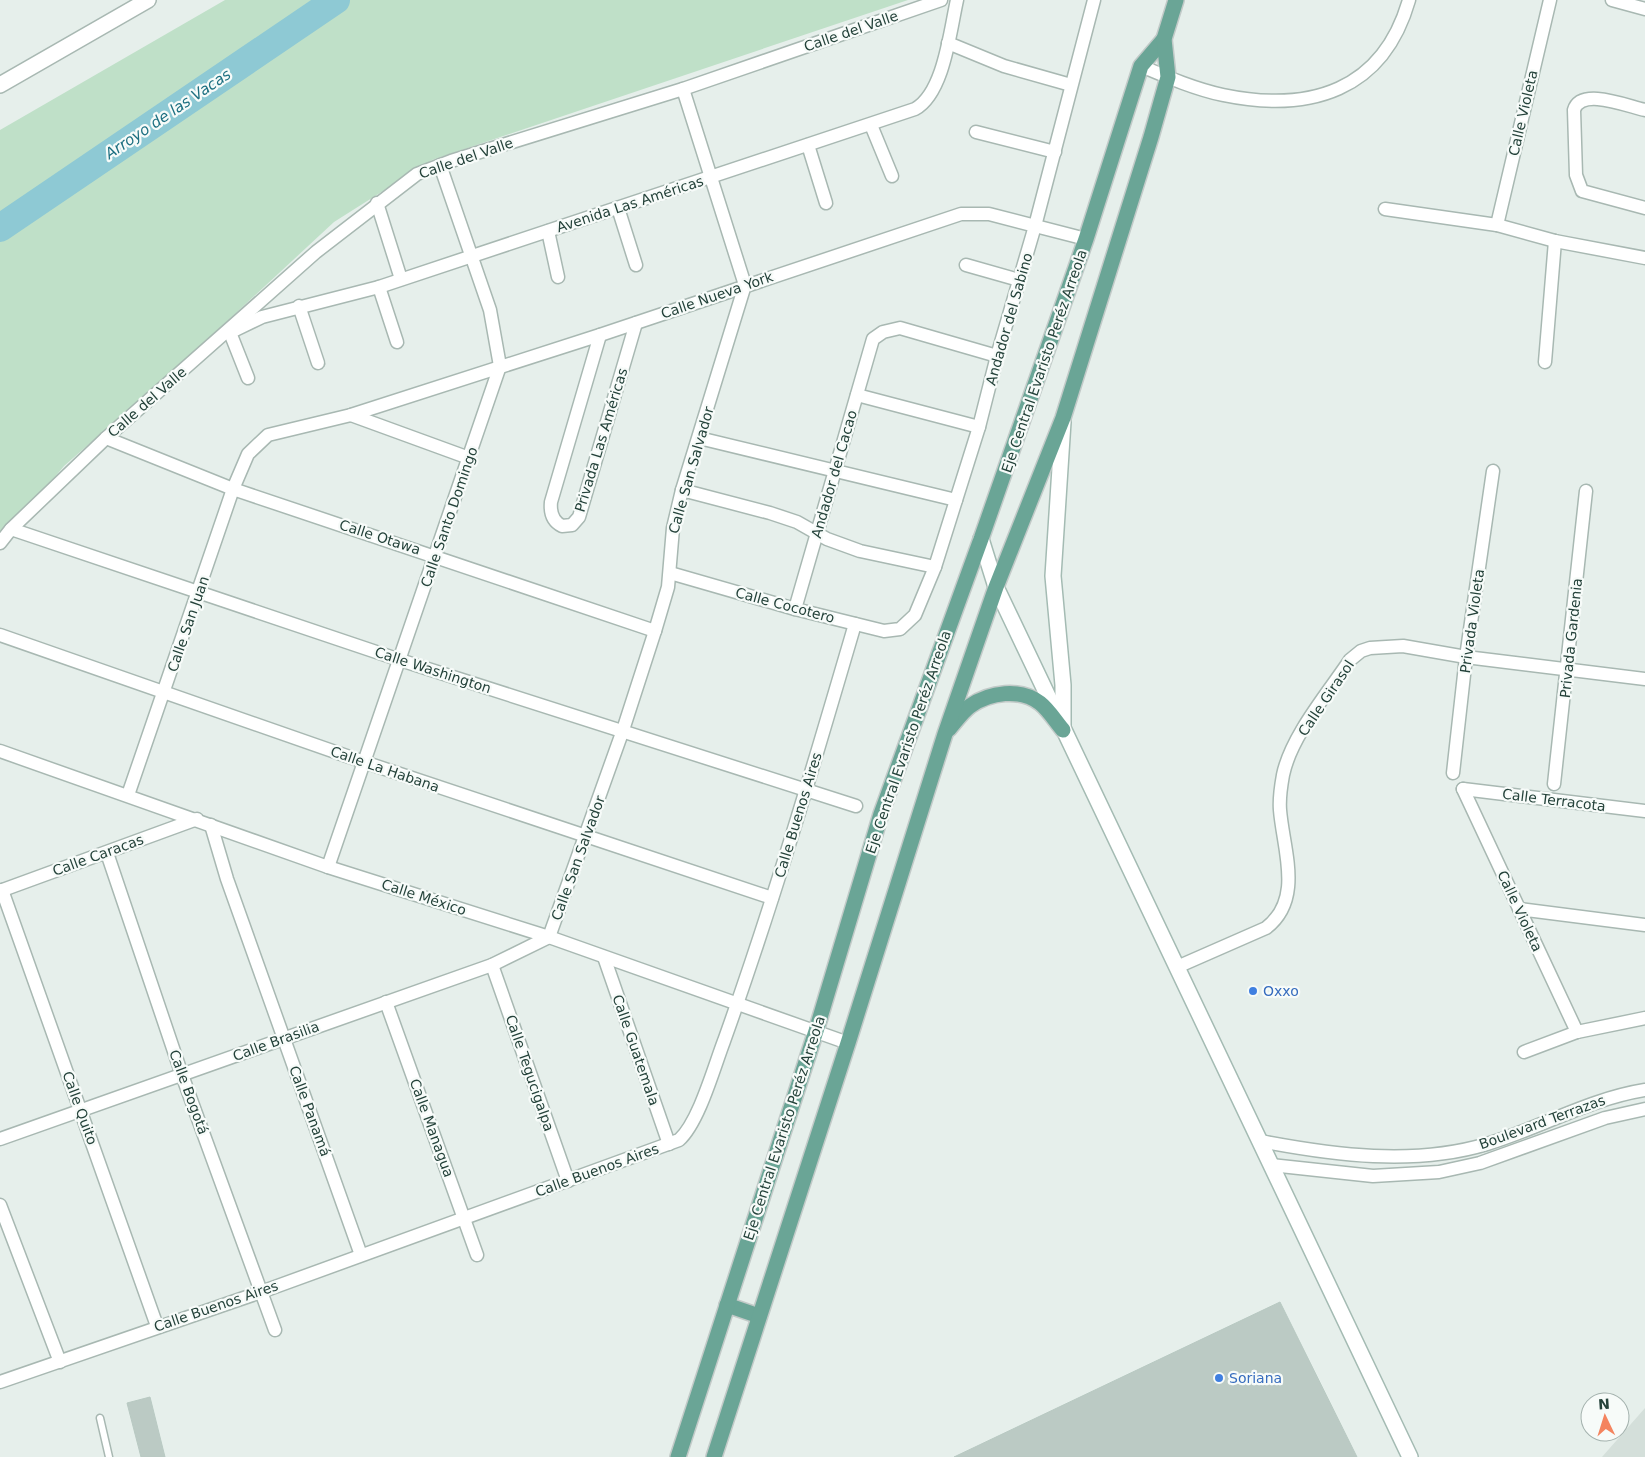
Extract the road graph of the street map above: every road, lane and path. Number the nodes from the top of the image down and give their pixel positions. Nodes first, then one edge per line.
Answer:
1 (148, 0) edge
2 (942, 0) edge
3 (957, 0) edge
4 (1094, 0) edge
5 (1176, 0) edge
6 (1409, 0) edge
7 (1550, 0) edge
8 (1612, 0) edge
9 (1645, 9) edge
10 (1164, 39) junction
11 (948, 42) junction
12 (1141, 66) junction
13 (1168, 77) junction
14 (1071, 85) junction
15 (0, 86) edge
16 (683, 89) junction
17 (1645, 110) edge
18 (871, 125) junction
19 (976, 132) dead end
20 (808, 145) junction
21 (1055, 152) junction
22 (440, 164) junction
23 (892, 176) dead end
24 (711, 177) junction
25 (377, 203) junction
26 (826, 203) dead end
27 (618, 208) junction
28 (1645, 208) edge
29 (1385, 209) dead end
30 (1497, 225) junction
31 (1035, 226) junction
32 (548, 231) junction
33 (1086, 239) junction
34 (1555, 241) junction
35 (472, 255) junction
36 (1645, 258) edge
37 (636, 265) dead end
38 (966, 265) dead end
39 (558, 278) dead end
40 (401, 279) junction
41 (1019, 280) junction
42 (745, 285) junction
43 (379, 287) junction
44 (299, 306) junction
45 (636, 322) junction
46 (230, 331) junction
47 (600, 335) junction
48 (397, 342) dead end
49 (997, 356) junction
50 (1545, 362) dead end
51 (318, 363) dead end
52 (500, 366) junction
53 (248, 378) dead end
54 (857, 394) junction
55 (350, 415) junction
56 (1063, 418) junction
57 (979, 427) junction
58 (106, 438) junction
59 (699, 438) junction
60 (248, 454) joint
61 (469, 458) junction
62 (1493, 471) dead end
63 (836, 472) junction
64 (233, 489) junction
65 (682, 490) junction
66 (1586, 491) dead end
67 (956, 500) junction
68 (11, 529) junction
69 (817, 531) junction
70 (981, 540) junction
71 (0, 542) edge
72 (436, 556) junction
73 (935, 567) junction
74 (670, 573) junction
75 (996, 587) junction
76 (199, 592) junction
77 (795, 609) junction
78 (855, 624) junction
79 (900, 628) joint
80 (655, 631) junction
81 (0, 635) edge
82 (1466, 657) junction
83 (400, 660) junction
84 (1568, 671) junction
85 (1645, 679) edge
86 (165, 691) junction
87 (623, 730) junction
88 (1063, 730) junction
89 (945, 734) junction
90 (0, 751) edge
91 (364, 762) junction
92 (1453, 773) dead end
93 (1554, 784) dead end
94 (1464, 789) joint
95 (807, 790) junction
96 (128, 794) junction
97 (856, 806) dead end
98 (1645, 811) edge
99 (197, 819) junction
100 (211, 825) junction
101 (586, 836) junction
102 (107, 853) junction
103 (328, 866) junction
104 (1, 890) edge
105 (772, 898) junction
106 (1520, 910) junction
107 (1645, 925) edge
108 (549, 937) junction
109 (604, 957) junction
110 (492, 965) junction
111 (1177, 967) junction
112 (386, 1002) junction
113 (737, 1005) junction
114 (1645, 1018) edge
115 (816, 1031) junction
116 (1577, 1032) junction
117 (284, 1038) junction
118 (848, 1043) junction
119 (1524, 1052) dead end
120 (182, 1075) junction
121 (1645, 1090) edge
122 (1645, 1109) edge
123 (81, 1111) junction
124 (0, 1139) edge
125 (1260, 1141) junction
126 (669, 1144) junction
127 (1271, 1165) junction
128 (568, 1181) junction
129 (0, 1204) edge
130 (465, 1218) junction
131 (361, 1255) junction
132 (477, 1255) dead end
133 (261, 1292) junction
134 (727, 1305) junction
135 (759, 1316) junction
136 (157, 1326) junction
137 (275, 1330) dead end
138 (60, 1362) junction
139 (0, 1382) edge
140 (100, 1418) dead end
141 (109, 1457) edge
142 (678, 1457) edge
143 (714, 1457) edge
144 (1410, 1457) edge

1 - 15 main road
2 - 16 street, Calle del Valle
3 - 11 street, Avenida Las Américas
4 - 14 street, Andador del Sabino
5 - 10 main road, Eje Central Evaristo Peréz Arreola
6 - 13 street
7 - 30 street, Calle Violeta
8 - 9 street
10 - 12 main road, Eje Central Evaristo Peréz Arreola
10 - 13 main road, Eje Central Evaristo Peréz Arreola
11 - 14 street
11 - 18 street, Avenida Las Américas
12 - 13 street
12 - 33 main road, Eje Central Evaristo Peréz Arreola
13 - 56 main road, Eje Central Evaristo Peréz Arreola
14 - 21 street, Andador del Sabino
16 - 22 street, Calle del Valle
16 - 24 street
17 - 28 street
18 - 20 street, Avenida Las Américas
18 - 23 street
19 - 21 street
20 - 24 street, Avenida Las Américas
20 - 26 street
21 - 31 street, Andador del Sabino
22 - 25 street, Calle del Valle
22 - 35 street, Calle Santo Domingo
24 - 27 street, Avenida Las Américas
24 - 42 street
25 - 40 street
25 - 46 street, Calle del Valle
27 - 32 street, Avenida Las Américas
27 - 37 street
29 - 30 street
30 - 34 street
31 - 33 street, Calle Nueva York
31 - 41 street, Andador del Sabino
31 - 42 street, Calle Nueva York
32 - 35 street, Avenida Las Américas
32 - 39 street
33 - 70 main road, Eje Central Evaristo Peréz Arreola
34 - 36 street
34 - 50 street
35 - 40 street, Avenida Las Américas
35 - 52 street, Calle Santo Domingo
38 - 41 street
40 - 43 street, Avenida Las Américas
41 - 49 street, Andador del Sabino
42 - 45 street, Calle Nueva York
42 - 59 street, Calle San Salvador
43 - 44 street, Avenida Las Américas
43 - 48 street
44 - 46 street, Avenida Las Américas
44 - 51 street
45 - 47 street, Calle Nueva York
45 - 47 street, Privada Las Américas
46 - 53 street
46 - 58 street, Calle del Valle
47 - 52 street, Calle Nueva York
49 - 54 street, Andador del Cacao
49 - 57 street, Andador del Sabino
52 - 55 street, Calle Nueva York
52 - 61 street, Calle Santo Domingo
54 - 57 street
54 - 63 street, Andador del Cacao
55 - 60 street, Calle Nueva York
55 - 61 street
56 - 75 main road, Eje Central Evaristo Peréz Arreola
56 - 88 main road
57 - 67 street, Andador del Sabino
58 - 64 street, Calle Otawa
58 - 68 street, Calle del Valle
59 - 63 street
59 - 65 street, Calle San Salvador
60 - 64 street, Calle San Juan
61 - 72 street, Calle Santo Domingo
62 - 82 street, Privada Violeta
63 - 67 street
63 - 69 street, Andador del Cacao
64 - 72 street, Calle Otawa
64 - 76 street, Calle San Juan
65 - 69 street
65 - 74 street, Calle San Salvador
66 - 84 street, Privada Gardenia
67 - 73 street, Andador del Sabino
68 - 71 street
68 - 76 street, Calle Washington
69 - 73 street
69 - 77 street, Andador del Cacao
70 - 75 main road
70 - 115 main road, Eje Central Evaristo Peréz Arreola
72 - 80 street, Calle Otawa
72 - 83 street, Calle Santo Domingo
73 - 79 street, Andador del Sabino
74 - 77 street, Calle Cocotero
74 - 80 street, Calle San Salvador
75 - 88 main road
75 - 89 main road, Eje Central Evaristo Peréz Arreola
76 - 83 street, Calle Washington
76 - 86 street, Calle San Juan
77 - 78 street, Calle Cocotero
78 - 79 street, Calle Cocotero
78 - 95 street, Calle Buenos Aires
80 - 87 street, Calle San Salvador
81 - 86 street, Calle La Habana
82 - 84 street, Calle Girasol
82 - 92 street, Privada Violeta
82 - 111 street, Calle Girasol
83 - 87 street, Calle Washington
83 - 91 street, Calle Santo Domingo
84 - 85 street, Calle Girasol
84 - 93 street, Privada Gardenia
86 - 91 street, Calle La Habana
86 - 96 street, Calle San Juan
87 - 95 street, Calle Washington
87 - 101 street, Calle San Salvador
88 - 89 main road
88 - 111 main road
89 - 118 main road, Eje Central Evaristo Peréz Arreola
90 - 96 street, Calle México
91 - 101 street, Calle La Habana
91 - 103 street, Calle Santo Domingo
94 - 98 street, Calle Terracota
94 - 106 street, Calle Violeta
95 - 97 street, Calle Washington
95 - 105 street, Calle Buenos Aires
96 - 99 street, Calle México
99 - 100 street, Calle México
99 - 102 street, Calle Caracas
100 - 103 street, Calle México
100 - 117 street, Calle Panamá
101 - 105 street, Calle La Habana
101 - 108 street, Calle San Salvador
102 - 104 street, Calle Caracas
102 - 120 street, Calle Bogotá
103 - 108 street, Calle México
104 - 123 street, Calle Quito
105 - 113 street, Calle Buenos Aires
106 - 107 street
106 - 116 street, Calle Violeta
108 - 109 street, Calle México
108 - 110 street, Calle Brasilia
109 - 113 street, Calle México
109 - 126 street, Calle Guatemala
110 - 112 street, Calle Brasilia
110 - 128 street, Calle Tegucigalpa
111 - 125 main road
112 - 117 street, Calle Brasilia
112 - 130 street, Calle Managua
113 - 115 street, Calle México
113 - 126 street, Calle Buenos Aires
114 - 116 street
115 - 118 street, Calle México
115 - 134 main road, Eje Central Evaristo Peréz Arreola
116 - 119 street
117 - 120 street, Calle Brasilia
117 - 131 street, Calle Panamá
118 - 135 main road, Eje Central Evaristo Peréz Arreola
120 - 123 street, Calle Brasilia
120 - 133 street, Calle Bogotá
121 - 125 street, Boulevard Terrazas
122 - 127 street, Boulevard Terrazas
123 - 124 street, Calle Brasilia
123 - 136 street, Calle Quito
125 - 127 main road
126 - 128 street, Calle Buenos Aires
127 - 144 main road
128 - 130 street, Calle Buenos Aires
129 - 138 street
130 - 131 street, Calle Buenos Aires
130 - 132 street, Calle Managua
131 - 133 street, Calle Buenos Aires
133 - 136 street, Calle Buenos Aires
133 - 137 street, Calle Bogotá
134 - 135 main road
134 - 142 main road, Eje Central Evaristo Peréz Arreola
135 - 143 main road, Eje Central Evaristo Peréz Arreola
136 - 138 street, Calle Buenos Aires
138 - 139 street, Calle Buenos Aires
140 - 141 lane

